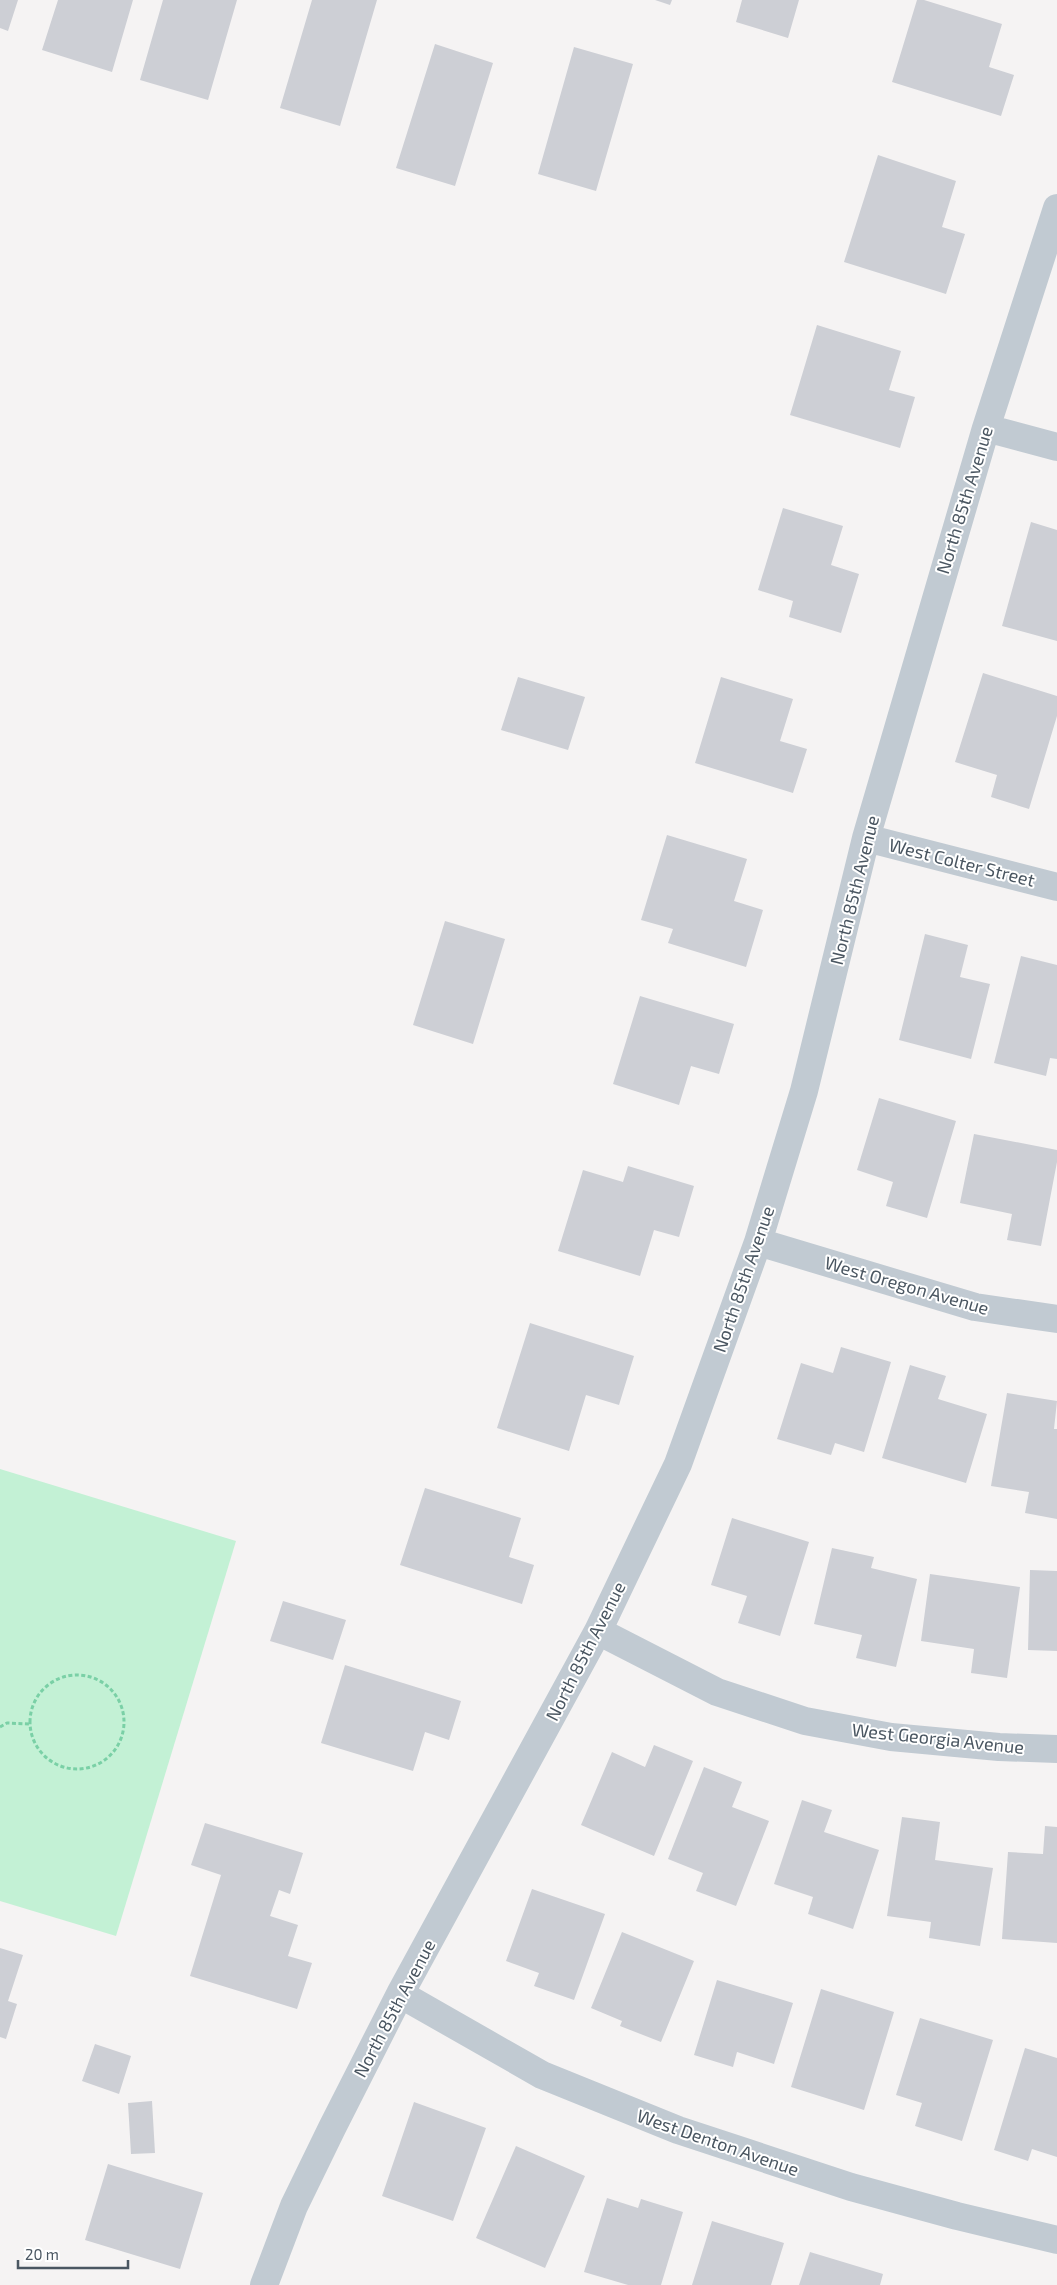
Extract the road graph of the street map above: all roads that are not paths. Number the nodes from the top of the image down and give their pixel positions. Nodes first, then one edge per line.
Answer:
1 (1057, 208) edge
2 (986, 428) junction
3 (1057, 447) edge
4 (866, 838) junction
5 (1057, 887) edge
6 (758, 1242) junction
7 (1057, 1319) edge
8 (598, 1631) junction
9 (1057, 1749) edge
10 (400, 1994) junction
11 (1057, 2240) edge
12 (264, 2285) edge

1 - 2 street, North 85th Avenue
2 - 3 street
2 - 4 street, North 85th Avenue
4 - 5 street, West Colter Street
4 - 6 street, North 85th Avenue
6 - 7 street, West Oregon Avenue
6 - 8 street, North 85th Avenue
8 - 9 street, West Georgia Avenue
8 - 10 street, North 85th Avenue
10 - 11 street, West Denton Avenue
10 - 12 street, North 85th Avenue

